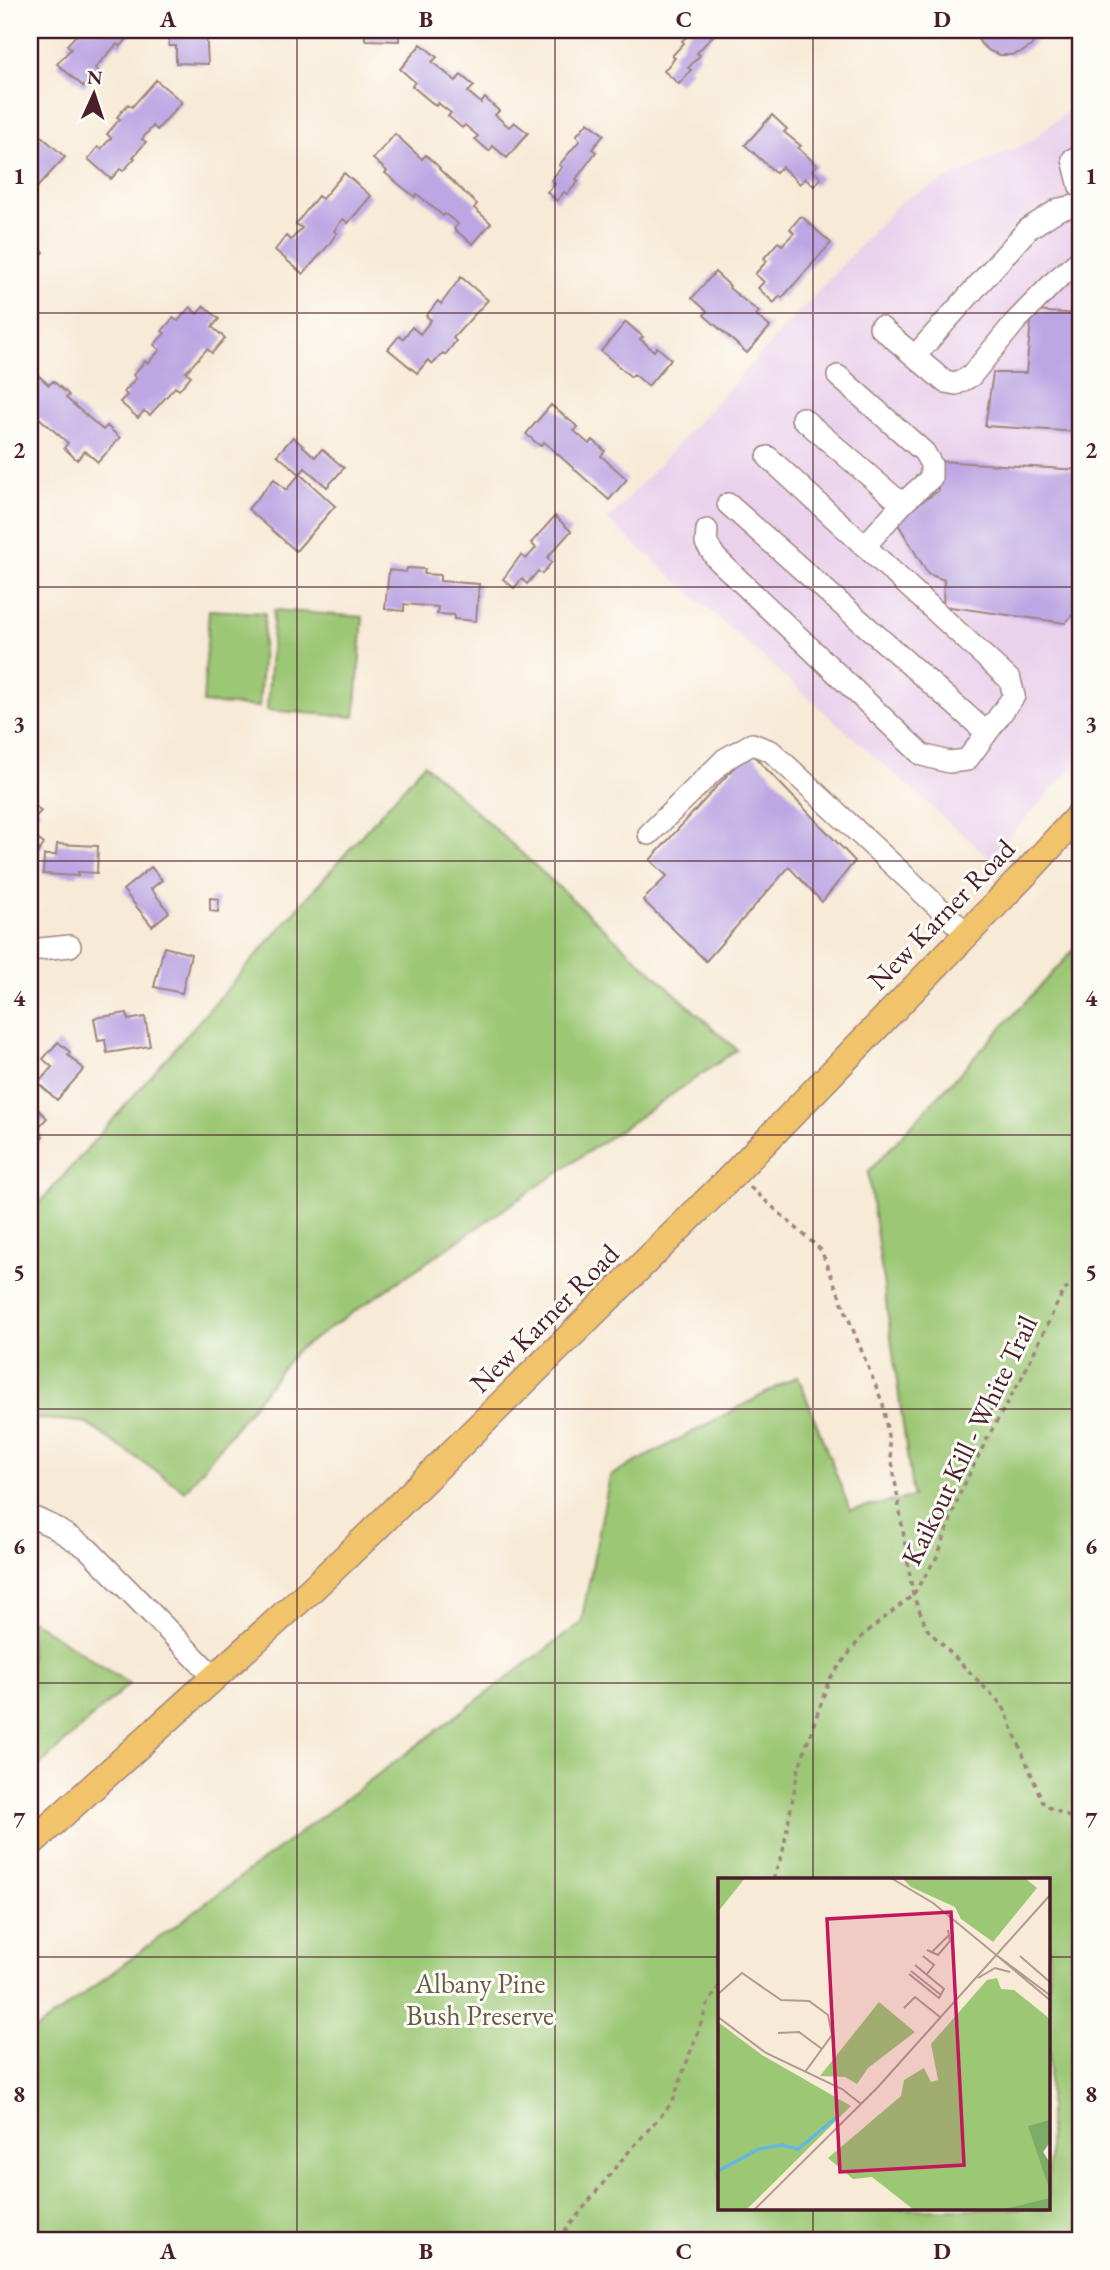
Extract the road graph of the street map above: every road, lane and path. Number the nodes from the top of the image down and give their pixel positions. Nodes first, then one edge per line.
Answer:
1 (1073, 159) dead end
2 (1080, 187) edge
3 (1080, 205) edge
4 (1080, 260) edge
5 (880, 327) dead end
6 (915, 356) junction
7 (838, 376) dead end
8 (802, 418) dead end
9 (768, 457) dead end
10 (902, 504) junction
11 (728, 505) dead end
12 (707, 530) dead end
13 (865, 546) junction
14 (987, 733) junction
15 (1080, 814) edge
16 (649, 834) dead end
17 (967, 934) junction
18 (70, 946) dead end
19 (30, 950) edge
20 (734, 1174) junction
21 (1080, 1276) edge
22 (30, 1516) edge
23 (913, 1595) junction
24 (214, 1677) junction
25 (1080, 1822) edge
26 (30, 1844) edge
27 (775, 1878) edge
28 (718, 1988) edge
29 (558, 2240) edge

1 - 2 street
3 - 6 street
4 - 6 street
5 - 6 street
7 - 10 street
8 - 10 street
9 - 13 street
10 - 13 street
11 - 14 street
12 - 14 street
13 - 14 street
15 - 17 main road, New Karner Road
16 - 17 street
17 - 20 main road, New Karner Road
18 - 19 street
20 - 23 path
20 - 24 main road, New Karner Road
21 - 23 path, Kaikout Kill - White Trail
22 - 24 street
23 - 25 path
23 - 27 path, Kaikout Kill - White Trail
24 - 26 main road, New Karner Road
28 - 29 path

